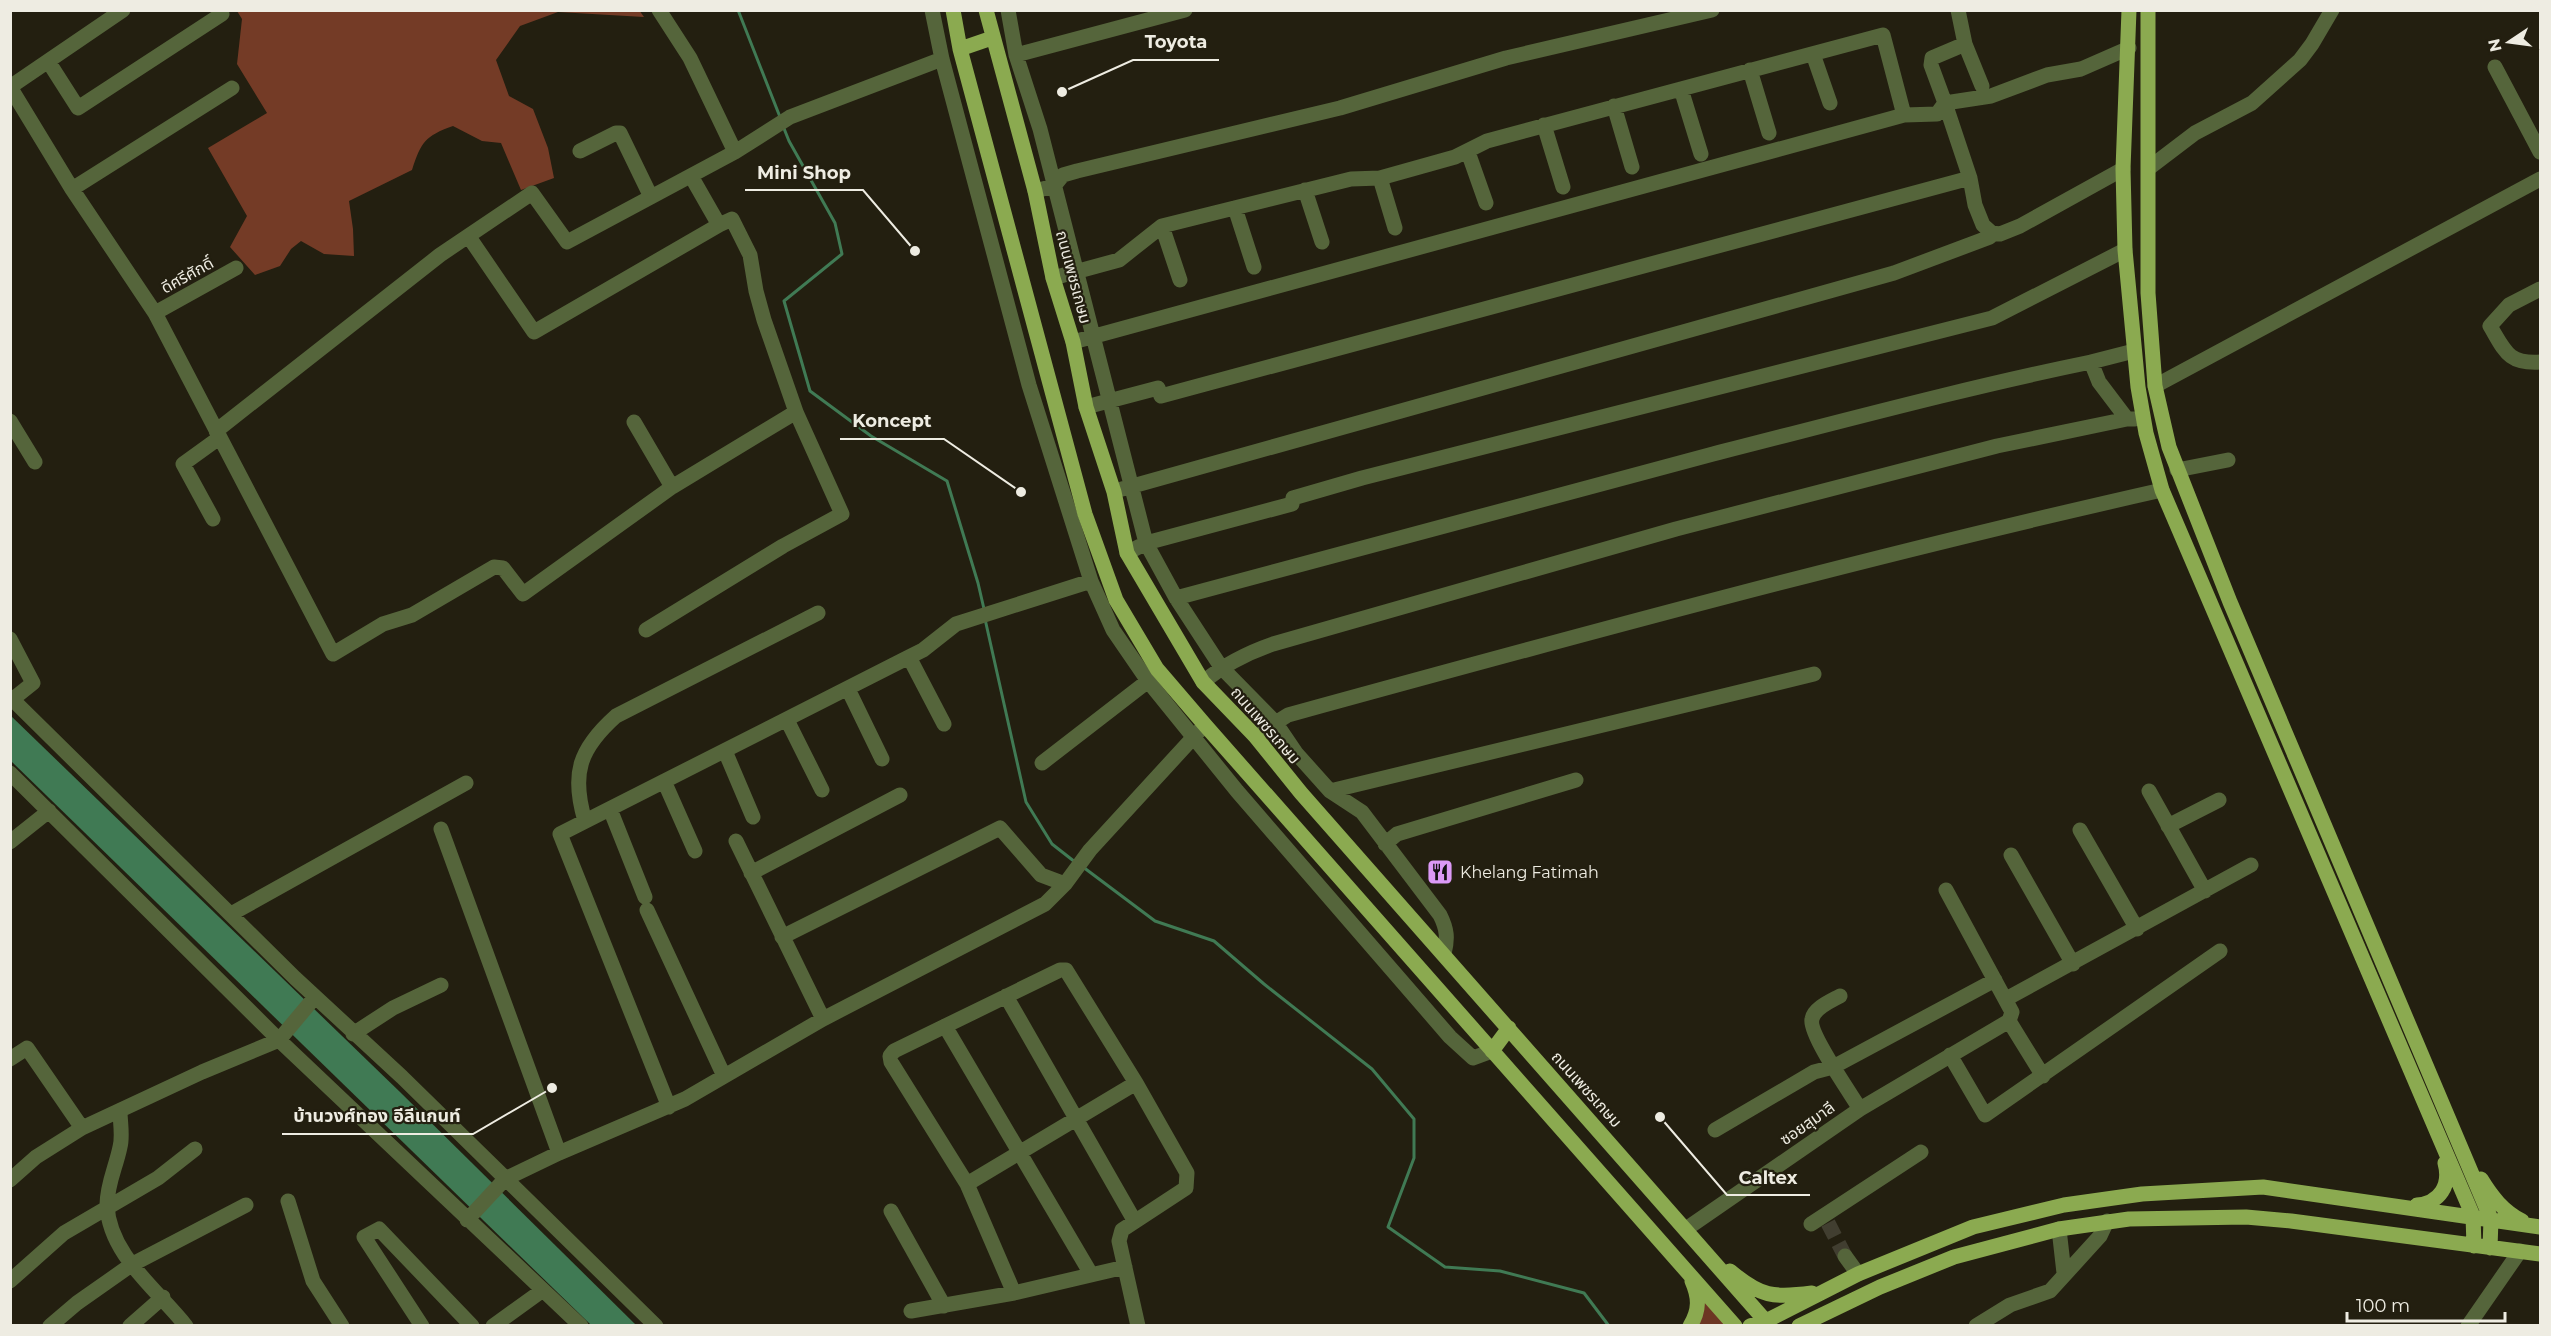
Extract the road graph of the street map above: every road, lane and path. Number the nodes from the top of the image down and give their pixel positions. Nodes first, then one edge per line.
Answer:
1 (123, 10) edge
2 (659, 10) edge
3 (932, 10) edge
4 (953, 10) edge
5 (986, 10) edge
6 (1008, 10) edge
7 (1185, 10) edge
8 (1712, 10) edge
9 (1958, 10) edge
10 (2130, 10) edge
11 (2148, 10) edge
12 (2332, 10) edge
13 (222, 14) dead end
14 (992, 38) junction
15 (1965, 44) junction
16 (2129, 48) junction
17 (960, 49) junction
18 (1813, 54) junction
19 (1016, 55) junction
20 (942, 59) junction
21 (48, 62) junction
22 (2495, 68) dead end
23 (1750, 70) junction
24 (1982, 86) dead end
25 (10, 87) edge
26 (232, 88) dead end
27 (1681, 89) junction
28 (1945, 102) junction
29 (1830, 103) dead end
30 (1614, 106) junction
31 (1904, 115) junction
32 (1544, 125) junction
33 (1769, 133) dead end
34 (580, 151) dead end
35 (735, 152) junction
36 (1468, 152) junction
37 (2541, 152) edge
38 (1701, 154) dead end
39 (1632, 167) dead end
40 (2149, 168) junction
41 (2123, 169) junction
42 (692, 176) junction
43 (1380, 178) junction
44 (1970, 178) junction
45 (2541, 179) edge
46 (1054, 186) junction
47 (1563, 187) dead end
48 (72, 189) junction
49 (1305, 190) junction
50 (1035, 191) junction
51 (651, 197) junction
52 (1486, 203) dead end
53 (1235, 208) junction
54 (719, 225) junction
55 (1162, 226) junction
56 (1395, 228) dead end
57 (1992, 233) junction
58 (469, 237) junction
59 (1322, 242) dead end
60 (2125, 250) junction
61 (1254, 267) dead end
62 (236, 268) dead end
63 (1076, 272) junction
64 (1053, 278) junction
65 (1180, 280) dead end
66 (2541, 289) edge
67 (155, 313) junction
68 (1094, 336) junction
69 (1073, 342) junction
70 (2134, 351) junction
71 (2091, 362) junction
72 (2541, 362) edge
73 (2155, 386) junction
74 (1110, 401) junction
75 (1086, 407) junction
76 (796, 412) junction
77 (2127, 418) junction
78 (2144, 420) junction
79 (10, 421) edge
80 (634, 422) dead end
81 (218, 434) junction
82 (2228, 460) dead end
83 (35, 462) dead end
84 (2177, 470) junction
85 (1131, 486) junction
86 (672, 487) junction
87 (2162, 490) junction
88 (1114, 492) junction
89 (1078, 516) junction
90 (213, 519) dead end
91 (1146, 543) junction
92 (1127, 553) junction
93 (1091, 581) junction
94 (1176, 598) junction
95 (818, 613) dead end
96 (646, 630) dead end
97 (10, 639) edge
98 (909, 657) junction
99 (1221, 667) junction
100 (1814, 674) dead end
101 (1148, 681) junction
102 (1203, 681) junction
103 (848, 688) junction
104 (12, 698) edge
105 (787, 720) junction
106 (1275, 722) junction
107 (944, 724) dead end
108 (1199, 730) junction
109 (1255, 736) junction
110 (725, 751) junction
111 (882, 759) dead end
112 (1042, 763) dead end
113 (10, 773) edge
114 (1319, 778) junction
115 (1576, 780) dead end
116 (664, 781) junction
117 (466, 783) dead end
118 (822, 790) dead end
119 (1330, 791) junction
120 (2149, 791) dead end
121 (1301, 793) junction
122 (900, 795) dead end
123 (2219, 800) dead end
124 (610, 809) junction
125 (49, 811) junction
126 (753, 816) dead end
127 (585, 821) junction
128 (2168, 826) junction
129 (441, 829) dead end
130 (2080, 830) dead end
131 (10, 842) edge
132 (736, 842) dead end
133 (1385, 844) junction
134 (695, 851) dead end
135 (2012, 855) dead end
136 (2251, 865) dead end
137 (751, 873) junction
138 (1065, 884) junction
139 (1946, 890) dead end
140 (2205, 891) junction
141 (231, 914) junction
142 (2137, 929) junction
143 (782, 937) junction
144 (2220, 951) dead end
145 (1444, 954) junction
146 (2073, 964) junction
147 (1995, 980) junction
148 (441, 985) dead end
149 (1006, 996) junction
150 (1840, 996) dead end
151 (315, 997) junction
152 (2006, 999) junction
153 (823, 1019) junction
154 (2009, 1021) junction
155 (945, 1026) junction
156 (1509, 1028) junction
157 (353, 1034) junction
158 (279, 1040) junction
159 (1492, 1051) junction
160 (1950, 1055) junction
161 (10, 1059) edge
162 (1833, 1067) junction
163 (724, 1076) junction
164 (2043, 1076) junction
165 (1136, 1083) junction
166 (669, 1107) junction
167 (1860, 1109) junction
168 (120, 1111) junction
169 (1078, 1119) junction
170 (2442, 1124) junction
171 (82, 1128) junction
172 (1715, 1130) dead end
173 (195, 1149) dead end
174 (1019, 1152) junction
175 (1921, 1152) dead end
176 (559, 1153) junction
177 (505, 1179) junction
178 (10, 1180) edge
179 (967, 1184) junction
180 (288, 1201) dead end
181 (246, 1205) dead end
182 (2402, 1206) junction
183 (107, 1207) junction
184 (1835, 1209) junction
185 (891, 1212) dead end
186 (2473, 1216) junction
187 (2491, 1219) junction
188 (467, 1220) junction
189 (1134, 1220) junction
190 (2107, 1221) junction
191 (1828, 1223) dead end
192 (1811, 1224) dead end
193 (2536, 1226) edge
194 (1686, 1229) junction
195 (2059, 1229) junction
196 (2474, 1246) junction
197 (2490, 1248) junction
198 (2520, 1251) junction
199 (1707, 1252) junction
200 (2541, 1254) edge
201 (1845, 1256) tunnel mouth
202 (131, 1265) junction
203 (1125, 1267) junction
204 (1689, 1273) junction
205 (2064, 1273) junction
206 (1092, 1274) junction
207 (1858, 1274) junction
208 (10, 1281) edge
209 (543, 1290) junction
210 (1822, 1291) junction
211 (1014, 1293) junction
212 (163, 1297) junction
213 (944, 1306) junction
214 (911, 1311) dead end
215 (1817, 1320) edge
216 (1768, 1323) edge
217 (50, 1326) edge
218 (130, 1326) edge
219 (186, 1326) edge
220 (342, 1326) edge
221 (422, 1326) edge
222 (472, 1326) edge
223 (493, 1326) edge
224 (581, 1326) edge
225 (656, 1326) edge
226 (1138, 1326) edge
227 (1690, 1326) edge
228 (1735, 1326) edge
229 (1750, 1326) edge
230 (1799, 1326) edge
231 (1976, 1326) edge
232 (2468, 1326) edge

1 - 21 street
2 - 35 street
3 - 20 street
4 - 17 main road
5 - 14 main road, ถนนเพชรเกษม
6 - 19 street
7 - 19 street
8 - 46 street
9 - 15 street
10 - 16 main road
11 - 40 main road
12 - 40 street
13 - 21 street
14 - 17 main road
14 - 50 main road, ถนนเพชรเกษม
15 - 24 street
15 - 28 street
16 - 28 street
16 - 41 main road
17 - 89 main road
18 - 23 street
18 - 29 street
18 - 31 street
19 - 46 street
20 - 35 street
20 - 89 street
21 - 25 street
22 - 37 street
23 - 27 street
23 - 33 street
25 - 48 street
26 - 48 street
27 - 30 street
27 - 38 street
28 - 31 street
28 - 44 street
30 - 32 street
30 - 39 street
31 - 68 street
32 - 36 street
32 - 47 street
34 - 51 street
35 - 42 street
36 - 43 street
36 - 52 street
40 - 73 main road
41 - 57 street
41 - 60 main road
42 - 51 street
42 - 54 street
43 - 49 street
43 - 56 street
44 - 57 street
44 - 74 street
45 - 73 street
46 - 50 street
46 - 63 street
48 - 67 street
49 - 53 street
49 - 59 street
50 - 64 main road, ถนนเพชรเกษม
51 - 58 street
53 - 55 street
53 - 61 street
54 - 58 street
54 - 76 street
55 - 63 street
55 - 65 street
57 - 85 street
58 - 81 street
60 - 70 main road
60 - 91 street
62 - 67 street, ดีศรีศักดิ์
63 - 64 street
63 - 68 street
64 - 69 main road, ถนนเพชรเกษม
66 - 72 street
67 - 81 street
68 - 69 street
68 - 74 street
69 - 75 main road, ถนนเพชรเกษม
70 - 71 street
70 - 78 main road
71 - 77 street
71 - 94 street
73 - 84 main road
74 - 75 street
74 - 85 street
75 - 88 main road, ถนนเพชรเกษม
76 - 86 street
76 - 96 street
77 - 78 street
77 - 99 street
78 - 87 main road
79 - 83 street
80 - 86 street
81 - 86 street
81 - 90 street
82 - 84 street
84 - 170 main road
85 - 88 street
85 - 91 street
87 - 106 street
87 - 170 main road
88 - 92 main road, ถนนเพชรเกษม
89 - 93 street
89 - 108 main road
91 - 92 street
91 - 94 street
92 - 102 main road, ถนนเพชรเกษม
93 - 98 street
93 - 101 street
94 - 99 street
95 - 127 street
97 - 104 street
98 - 103 street
98 - 107 street
99 - 102 street
99 - 106 street
100 - 119 street
101 - 108 street
101 - 112 street
102 - 109 main road, ถนนเพชรเกษม
103 - 105 street
103 - 111 street
104 - 141 street
105 - 110 street
105 - 118 street
106 - 109 street
106 - 114 street
108 - 138 street
108 - 159 main road
108 - 159 street
109 - 121 main road, ถนนเพชรเกษม
110 - 116 street
110 - 126 street
113 - 125 street
114 - 119 street
114 - 121 street
115 - 133 street
116 - 124 street
116 - 134 street
117 - 141 street
119 - 133 street
120 - 128 street
121 - 145 main road, ถนนเพชรเกษม
122 - 137 street
123 - 128 street
124 - 127 street
124 - 163 street
125 - 131 street
125 - 158 street
127 - 166 street
128 - 140 street
129 - 176 street
130 - 142 street
132 - 137 street
133 - 145 street
135 - 146 street
136 - 140 street
137 - 143 street
138 - 143 street
138 - 153 street
139 - 147 street
140 - 142 street
141 - 151 street
142 - 146 street
143 - 153 street
144 - 164 street
145 - 156 main road, ถนนเพชรเกษม
146 - 152 street
147 - 152 street
147 - 162 street
148 - 157 street
149 - 155 street
149 - 165 street
149 - 169 street
150 - 162 street
151 - 157 street
151 - 158 street
152 - 154 street
153 - 163 street
154 - 160 street, ซอยสุมาลี
154 - 164 street
155 - 174 street
155 - 179 street
156 - 159 main road
156 - 194 main road, ถนนเพชรเกษม
157 - 177 street
158 - 168 street
158 - 188 street
159 - 204 main road
160 - 164 street
160 - 167 street, ซอยสุมาลี
161 - 171 street
162 - 167 street
162 - 172 street
163 - 166 street
165 - 169 street
165 - 189 street
166 - 176 street
167 - 194 street, ซอยสุมาลี
168 - 171 street
168 - 183 street
169 - 174 street
169 - 189 street
170 - 182 main road
170 - 186 main road
170 - 187 main road
170 - 193 main road
171 - 178 street
173 - 183 street
174 - 179 street
174 - 206 street
175 - 184 street
176 - 177 street
177 - 188 street
177 - 225 street
179 - 211 street
180 - 220 street
181 - 202 street
182 - 186 main road
182 - 207 main road
183 - 202 street
183 - 208 street
184 - 191 street
184 - 192 street
185 - 213 street
186 - 187 main road
186 - 196 main road
187 - 193 main road
187 - 197 main road
188 - 209 street
189 - 203 street
190 - 195 main road
190 - 196 main road
190 - 205 street
194 - 199 main road, ถนนเพชรเกษม
195 - 205 street
195 - 215 main road
196 - 197 main road
197 - 198 main road
198 - 200 main road
198 - 232 street
199 - 210 main road
199 - 216 main road, ถนนเพชรเกษม
201 - 207 street
202 - 212 street
202 - 217 street
203 - 206 street
203 - 226 street
204 - 227 main road
204 - 228 main road
205 - 231 street
206 - 211 street
207 - 210 main road
209 - 223 street
209 - 224 street
210 - 216 main road
211 - 213 street
212 - 218 street
212 - 219 street
213 - 214 street
215 - 230 main road
216 - 229 main road
221 - 222 street

